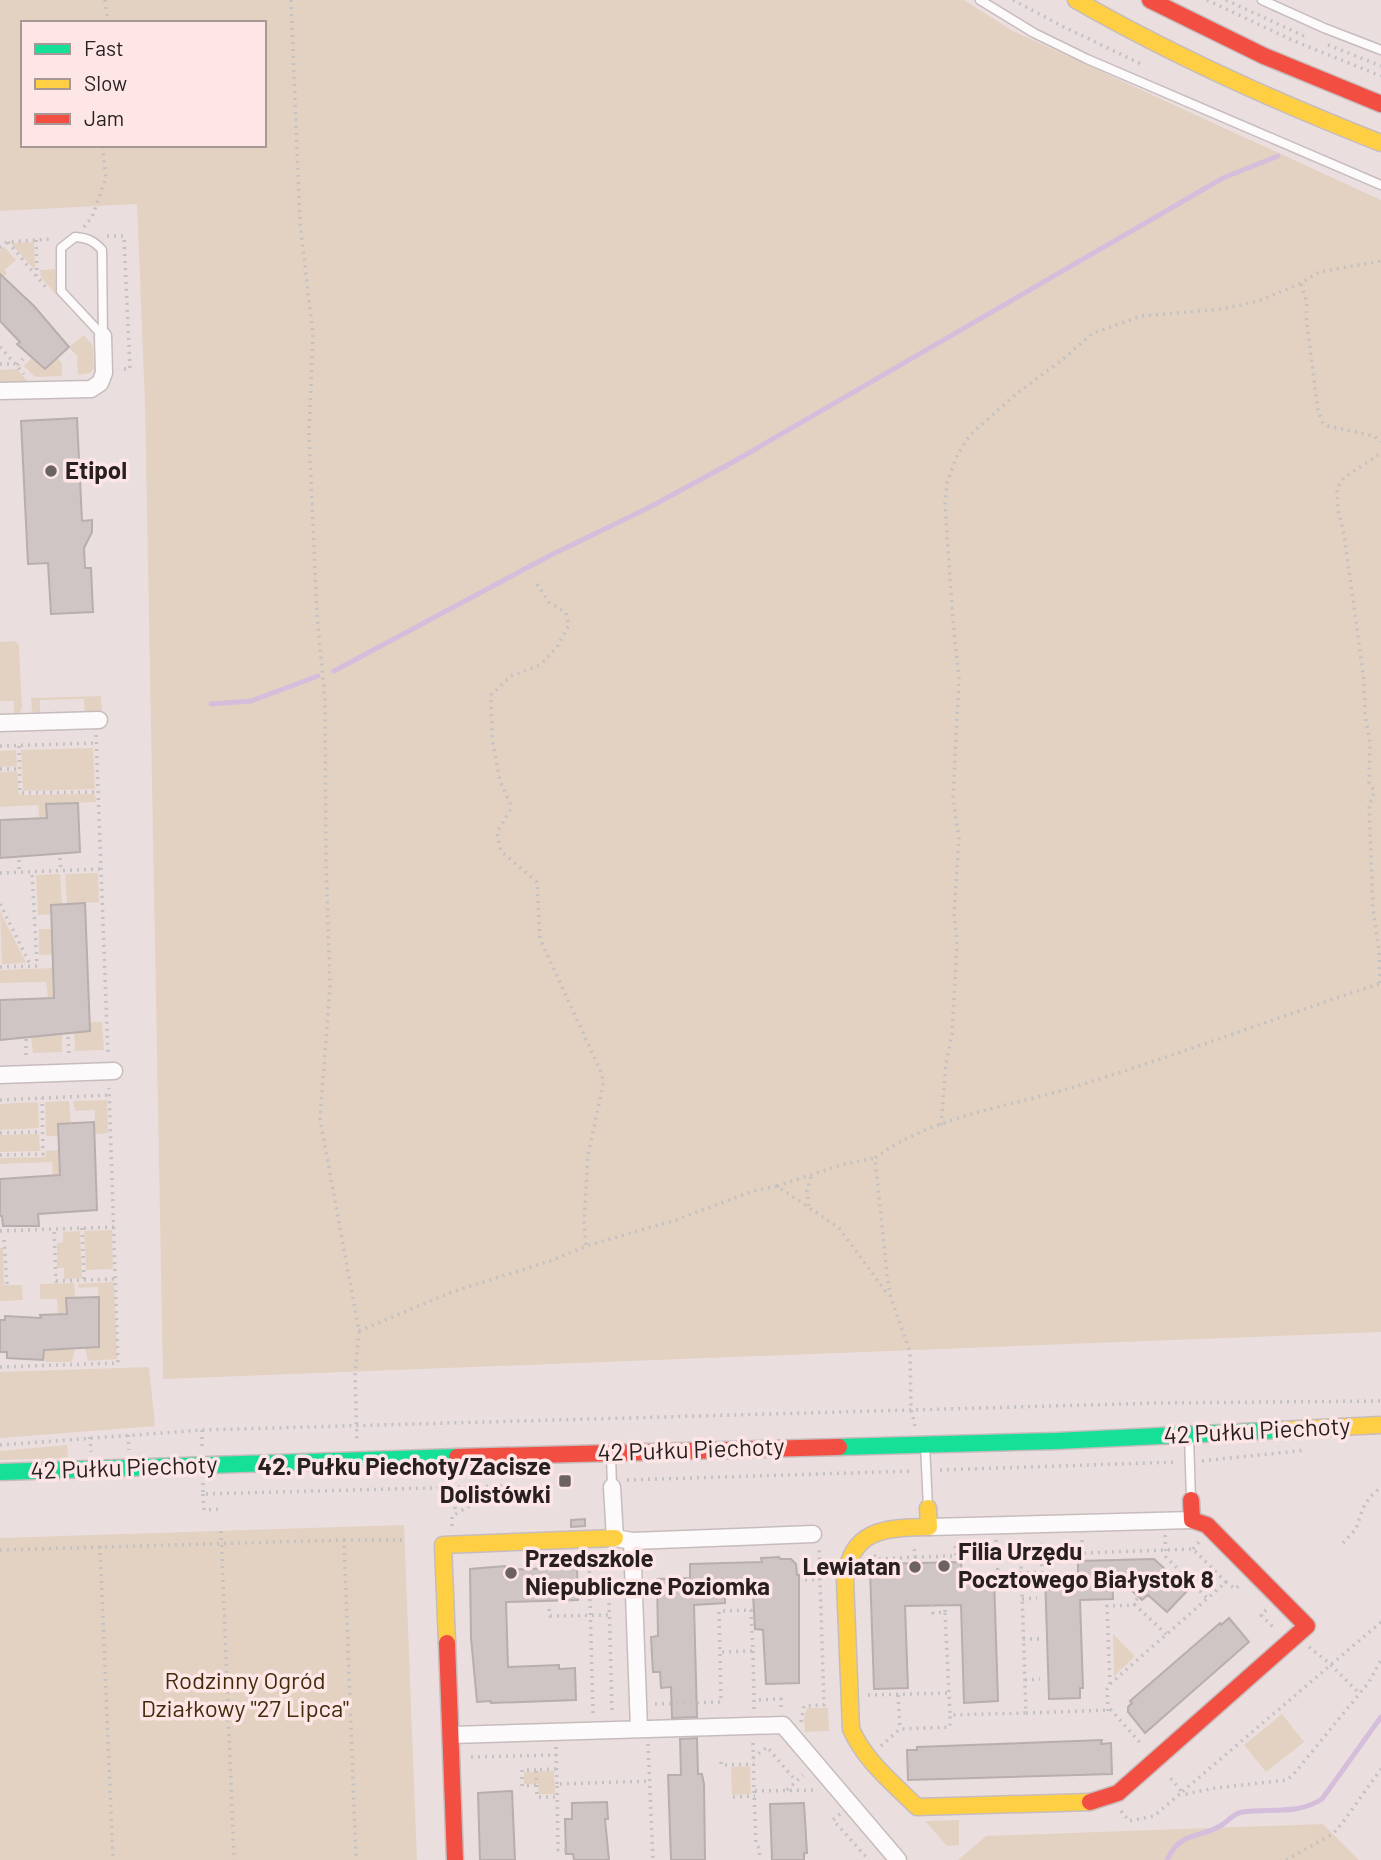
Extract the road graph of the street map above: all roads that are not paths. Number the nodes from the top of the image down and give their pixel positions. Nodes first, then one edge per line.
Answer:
1 (980, 0) edge
2 (1076, 0) edge
3 (1150, 0) edge
4 (1262, 0) edge
5 (1381, 50) edge
6 (1381, 104) edge
7 (1381, 143) edge
8 (1381, 185) edge
9 (103, 336) junction
10 (0, 391) edge
11 (97, 720) road end
12 (0, 723) edge
13 (111, 1071) road end
14 (0, 1075) edge
15 (1381, 1424) edge
16 (1188, 1435) junction
17 (925, 1443) junction
18 (610, 1452) junction
19 (0, 1472) edge
20 (616, 1484) joint
21 (1191, 1500) joint
22 (928, 1508) joint
23 (1192, 1520) junction
24 (929, 1527) junction
25 (816, 1538) road end
26 (618, 1539) junction
27 (639, 1729) junction
28 (452, 1735) junction
29 (455, 1860) edge
30 (898, 1860) edge

1 - 8 lane
2 - 7 main road
3 - 6 main road
4 - 5 lane
9 - 9 lane
9 - 10 street
11 - 12 street
13 - 14 street
15 - 16 main road, 42 Pułku Piechoty
16 - 17 main road, 42 Pułku Piechoty
16 - 21 lane
17 - 18 main road, 42 Pułku Piechoty
17 - 22 lane
18 - 19 main road, 42 Pułku Piechoty
18 - 20 lane
20 - 26 street
21 - 23 main road
22 - 24 main road
23 - 24 street
23 - 24 main road
25 - 26 street
26 - 27 street
26 - 28 main road
27 - 28 street
27 - 30 street
28 - 29 main road

